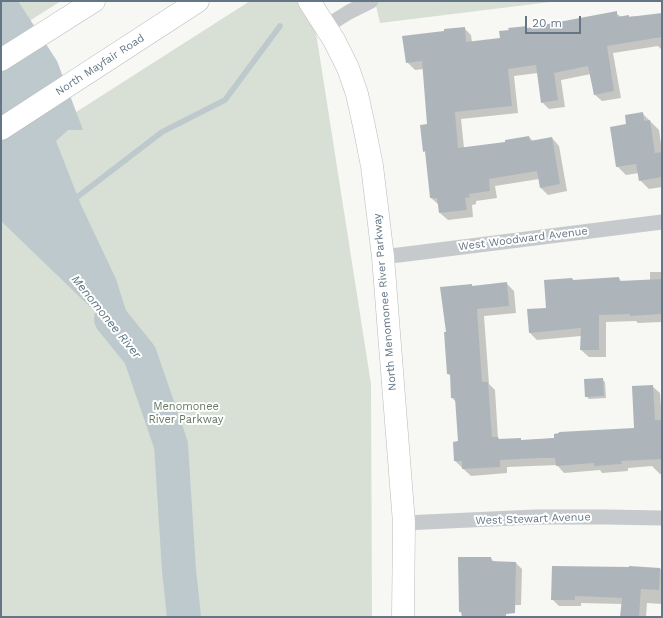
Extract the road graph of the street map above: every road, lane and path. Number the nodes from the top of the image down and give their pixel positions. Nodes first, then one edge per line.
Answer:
1 (94, 1) edge
2 (198, 1) edge
3 (309, 1) edge
4 (371, 1) edge
5 (326, 27) junction
6 (1, 60) edge
7 (1, 128) edge
8 (662, 222) edge
9 (383, 257) junction
10 (662, 518) edge
11 (404, 523) junction
12 (403, 617) edge

1 - 6 street
2 - 7 street, North Mayfair Road
3 - 5 street, North Menomonee River Parkway
4 - 5 street
5 - 9 street, North Menomonee River Parkway
8 - 9 street, West Woodward Avenue
9 - 11 street, North Menomonee River Parkway
10 - 11 street, West Stewart Avenue
11 - 12 street, North Menomonee River Parkway

